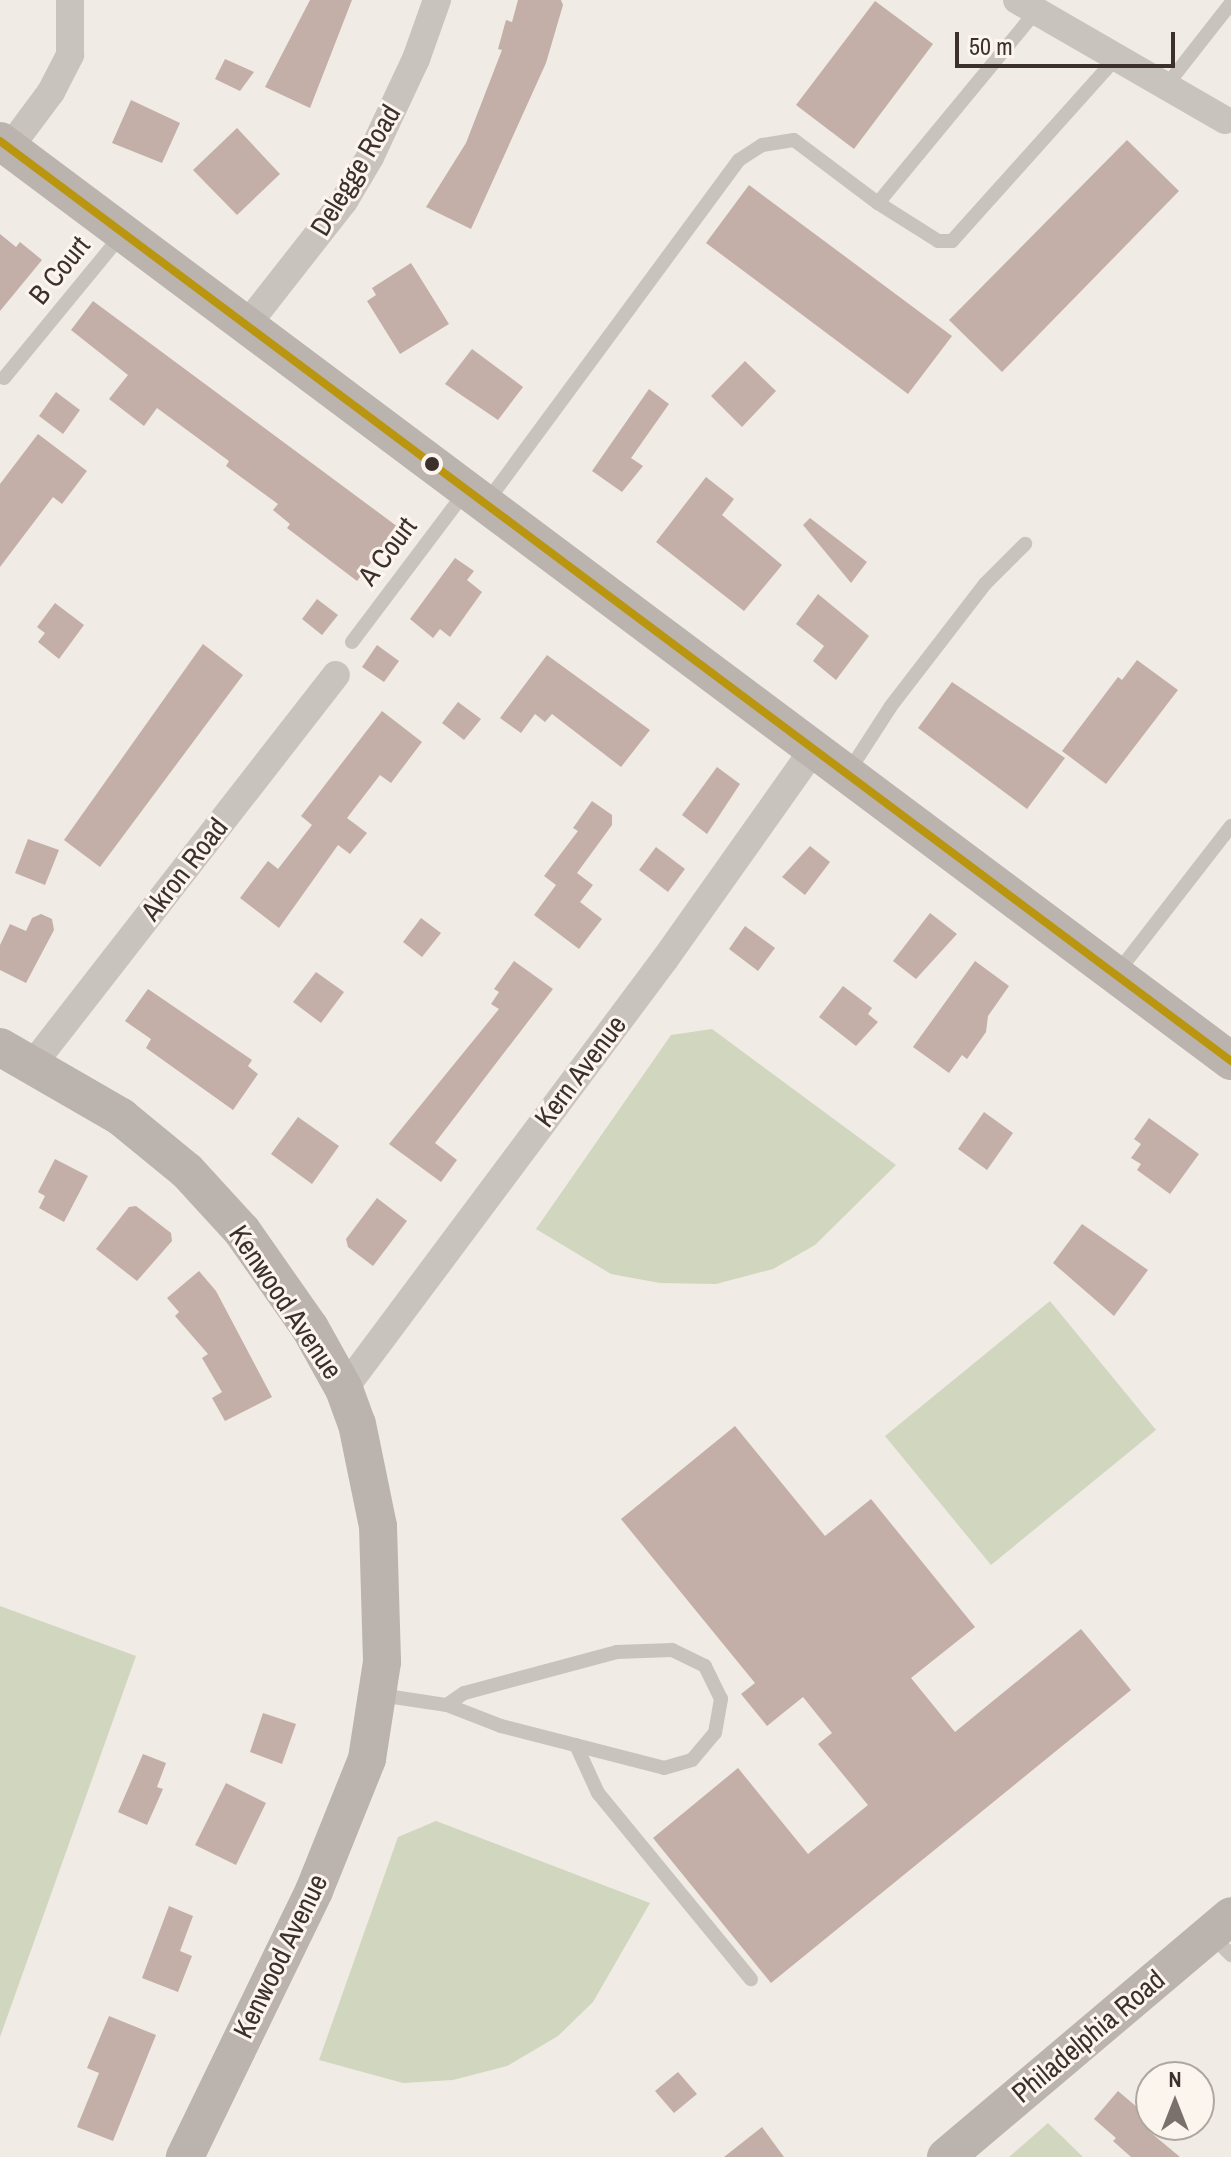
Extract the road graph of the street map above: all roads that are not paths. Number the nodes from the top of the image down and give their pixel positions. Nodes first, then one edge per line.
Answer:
1 (70, 0) edge
2 (437, 0) edge
3 (1231, 3) edge
4 (1033, 4) edge
5 (1117, 57) junction
6 (1166, 86) junction
7 (1225, 120) dead end
8 (5, 144) edge
9 (878, 203) junction
10 (124, 232) junction
11 (246, 326) junction
12 (4, 378) dead end
13 (474, 499) junction
14 (1025, 544) dead end
15 (352, 642) dead end
16 (336, 675) dead end
17 (813, 750) junction
18 (846, 775) junction
19 (1231, 826) edge
20 (1117, 973) junction
21 (16, 1055) edge
22 (1231, 1061) edge
23 (344, 1389) junction
24 (380, 1695) junction
25 (447, 1705) junction
26 (576, 1745) junction
27 (1224, 1935) edge
28 (751, 1979) dead end
29 (185, 2157) edge
30 (946, 2157) edge

1 - 8 street
2 - 11 street, Delegge Road
3 - 6 lane
4 - 5 street
4 - 9 lane
5 - 6 street
5 - 9 lane, A Court
6 - 7 street
8 - 10 main road
9 - 13 lane, A Court
10 - 11 main road
10 - 12 lane, B Court
11 - 13 main road
13 - 15 lane, A Court
13 - 17 main road
14 - 18 lane
16 - 21 street, Akron Road
17 - 18 main road
17 - 23 street, Kern Avenue
18 - 20 main road
19 - 20 lane
20 - 22 main road
21 - 23 main road, Kenwood Avenue
23 - 24 main road, Kenwood Avenue
24 - 25 lane
24 - 29 main road, Kenwood Avenue
25 - 26 lane
25 - 26 lane
26 - 28 lane
27 - 30 main road, Philadelphia Road

